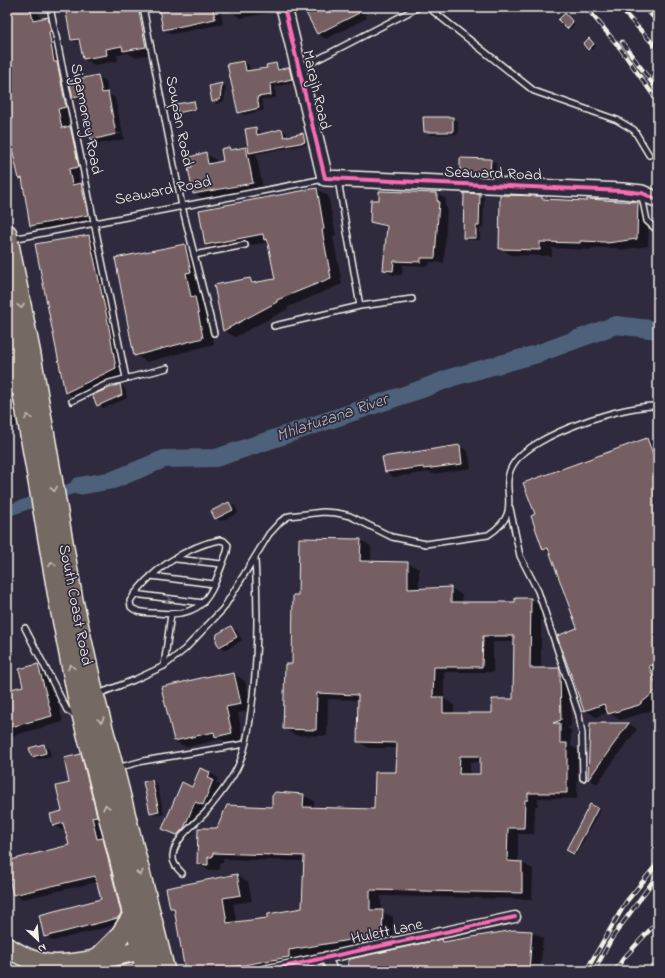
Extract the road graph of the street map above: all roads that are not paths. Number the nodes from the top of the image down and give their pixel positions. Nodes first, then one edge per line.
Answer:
1 (50, 7) edge
2 (144, 7) edge
3 (284, 7) edge
4 (419, 7) edge
5 (428, 7) edge
6 (298, 69) junction
7 (649, 154) dead end
8 (331, 179) junction
9 (642, 193) junction
10 (658, 200) edge
11 (182, 206) junction
12 (93, 223) junction
13 (658, 231) edge
14 (8, 237) edge
15 (245, 245) dead end
16 (194, 255) junction
17 (412, 299) dead end
18 (7, 302) edge
19 (360, 306) junction
20 (274, 326) dead end
21 (214, 334) dead end
22 (167, 368) dead end
23 (126, 378) junction
24 (21, 384) edge
25 (72, 401) dead end
26 (658, 406) edge
27 (510, 507) junction
28 (175, 558) junction
29 (255, 558) junction
30 (222, 564) junction
31 (150, 576) junction
32 (214, 584) junction
33 (134, 594) junction
34 (203, 603) junction
35 (171, 614) junction
36 (25, 628) dead end
37 (164, 666) junction
38 (85, 701) junction
39 (244, 744) junction
40 (105, 771) junction
41 (582, 778) dead end
42 (127, 855) junction
43 (182, 873) dead end
44 (133, 915) junction
45 (515, 917) dead end
46 (7, 947) edge
47 (326, 957) junction
48 (162, 960) edge
49 (143, 963) edge
50 (85, 964) edge
51 (40, 967) edge
52 (123, 971) edge
53 (264, 971) edge
54 (332, 971) edge

1 - 12 lane, Sigamoney Road
2 - 11 lane, Soupan Road
3 - 6 street, Marajh Road
4 - 6 lane
5 - 7 lane
6 - 8 street, Marajh Road
8 - 9 street, Seaward Road
8 - 11 lane, Seaward Road
8 - 19 lane
9 - 10 street, Seaward Road
9 - 13 lane
11 - 12 lane, Seaward Road
11 - 16 lane, Soupan Road
12 - 14 lane, Seaward Road
12 - 23 lane, Sigamoney Road
14 -> 24 highway, South Coast Road
15 - 16 lane
16 - 21 lane, Soupan Road
17 - 19 lane
18 - 24 highway, South Coast Road
19 - 20 lane
22 - 23 lane
23 - 25 lane
24 - 38 highway, South Coast Road
26 - 27 lane
27 - 29 lane
27 - 41 lane
28 -> 30 lane
28 - 30 lane
28 - 31 lane
29 - 37 lane
29 - 39 lane
30 - 32 lane
31 - 32 lane
31 - 33 lane
32 - 34 lane
33 -> 34 lane
33 - 35 lane
34 - 35 lane
35 - 37 lane
36 - 38 lane
37 - 38 lane
38 - 40 highway, South Coast Road
39 - 40 lane
39 - 43 lane
40 - 42 highway, South Coast Road
42 - 44 highway, South Coast Road
42 -> 48 highway, South Coast Road
44 - 49 highway, South Coast Road
44 - 50 highway
45 - 47 street, Hulett Lane
46 - 51 highway
47 - 53 street, Hulett Lane
47 - 54 street
48 - 49 highway
49 - 50 highway
49 - 52 street
50 - 51 highway

